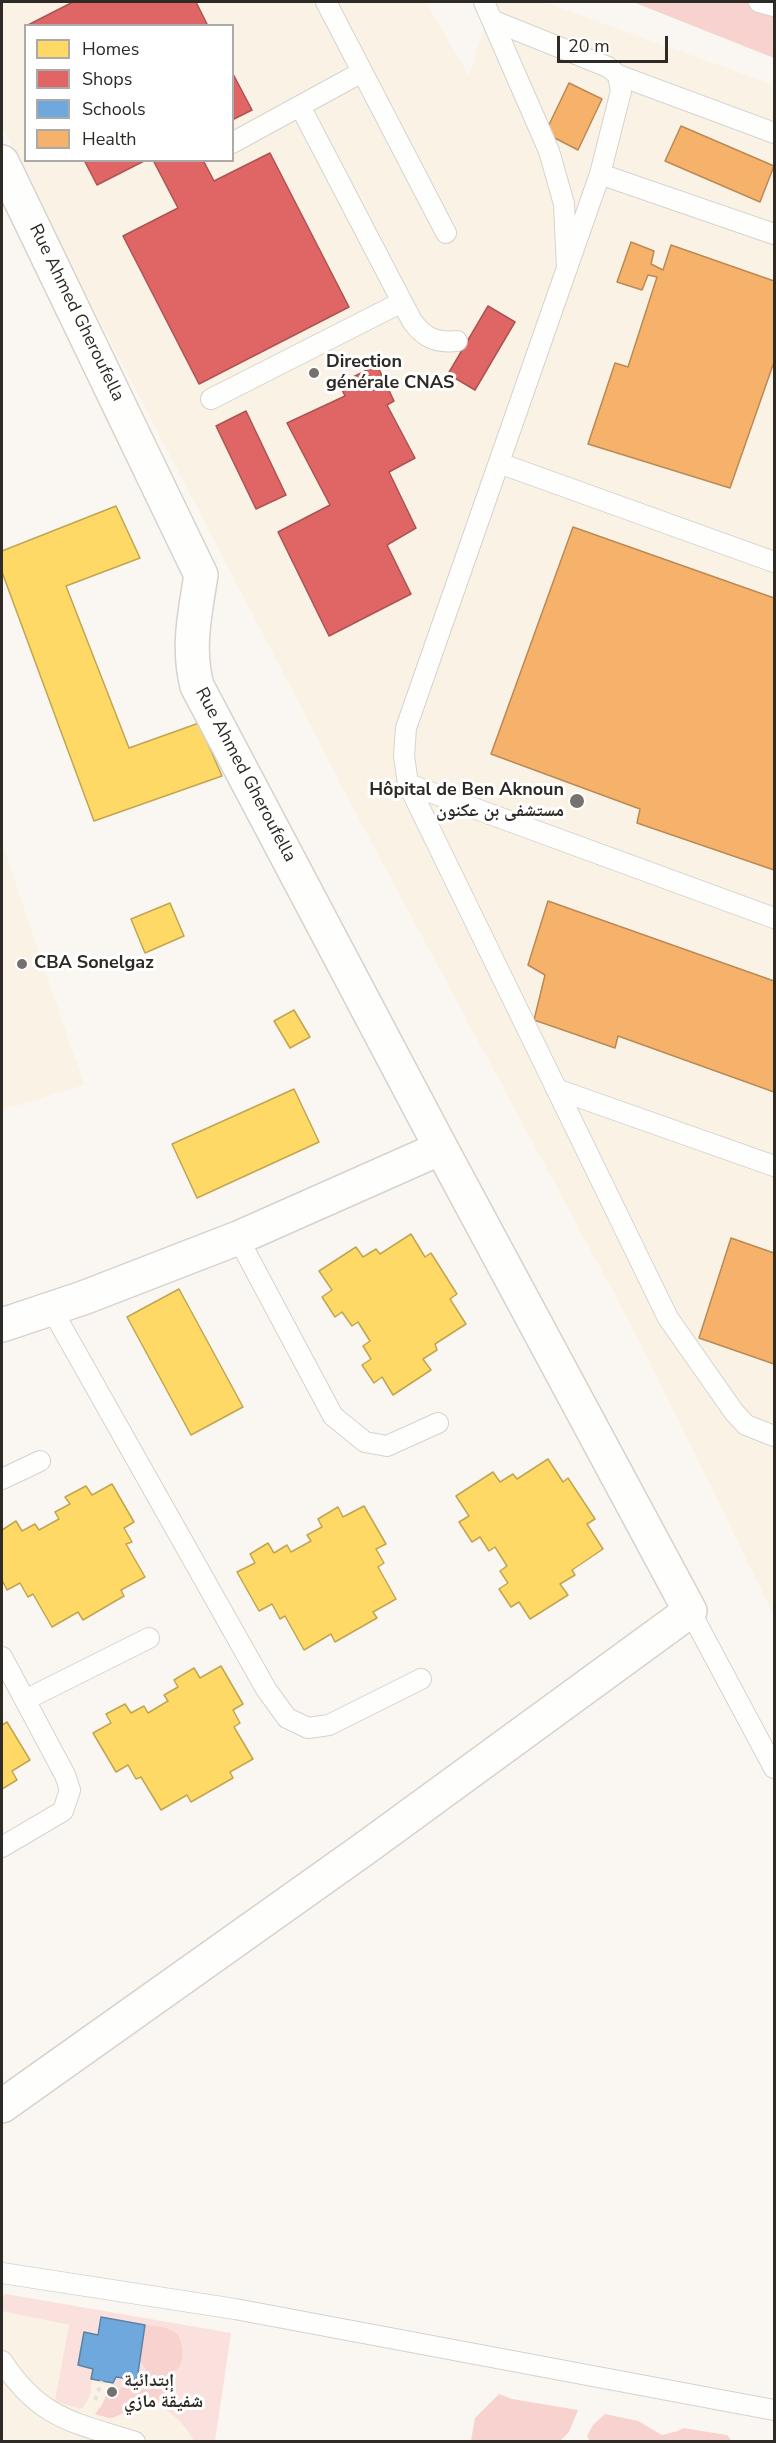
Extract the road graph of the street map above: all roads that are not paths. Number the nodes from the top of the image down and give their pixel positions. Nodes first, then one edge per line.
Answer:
1 (326, 2) edge
2 (484, 2) edge
3 (759, 2) edge
4 (774, 6) edge
5 (494, 21) junction
6 (362, 72) junction
7 (618, 75) junction
8 (300, 106) junction
9 (774, 133) edge
10 (234, 142) edge
11 (2, 162) edge
12 (600, 174) junction
13 (12, 209) edge
14 (446, 233) dead end
15 (774, 234) edge
16 (567, 268) junction
17 (402, 302) junction
18 (457, 341) dead end
19 (211, 399) dead end
20 (499, 463) junction
21 (774, 562) edge
22 (408, 784) junction
23 (774, 918) edge
24 (556, 1089) junction
25 (441, 1148) junction
26 (774, 1166) edge
27 (238, 1238) junction
28 (51, 1308) junction
29 (2, 1325) edge
30 (438, 1423) dead end
31 (774, 1436) edge
32 (40, 1461) dead end
33 (2, 1479) edge
34 (690, 1611) junction
35 (149, 1638) dead end
36 (2, 1657) edge
37 (421, 1679) dead end
38 (25, 1700) junction
39 (774, 1768) edge
40 (2, 1847) edge
41 (2, 2106) edge
42 (2, 2273) edge
43 (2, 2361) edge
44 (774, 2410) edge
45 (135, 2442) edge

1 - 6 lane
2 - 5 lane
3 - 4 lane
5 - 7 lane
5 - 16 lane
6 - 8 lane
6 - 14 lane
7 - 9 lane
7 - 12 lane
8 - 10 lane
8 - 17 lane
11 - 13 street, Rue Ahmed Gheroufella
12 - 15 lane
12 - 16 lane
13 - 25 street, Rue Ahmed Gheroufella
16 - 20 lane
17 - 18 lane
17 - 19 lane
20 - 21 lane
20 - 22 lane
22 - 23 lane
22 - 24 lane
24 - 26 lane
24 - 31 lane
25 - 27 street
25 - 34 street, Rue Ahmed Gheroufella
27 - 28 street
27 - 30 lane
28 - 29 street
28 - 37 lane
32 - 33 lane
34 - 39 lane
34 - 41 street
35 - 38 lane
36 - 38 lane
38 - 40 lane
42 - 44 lane
43 - 45 lane

